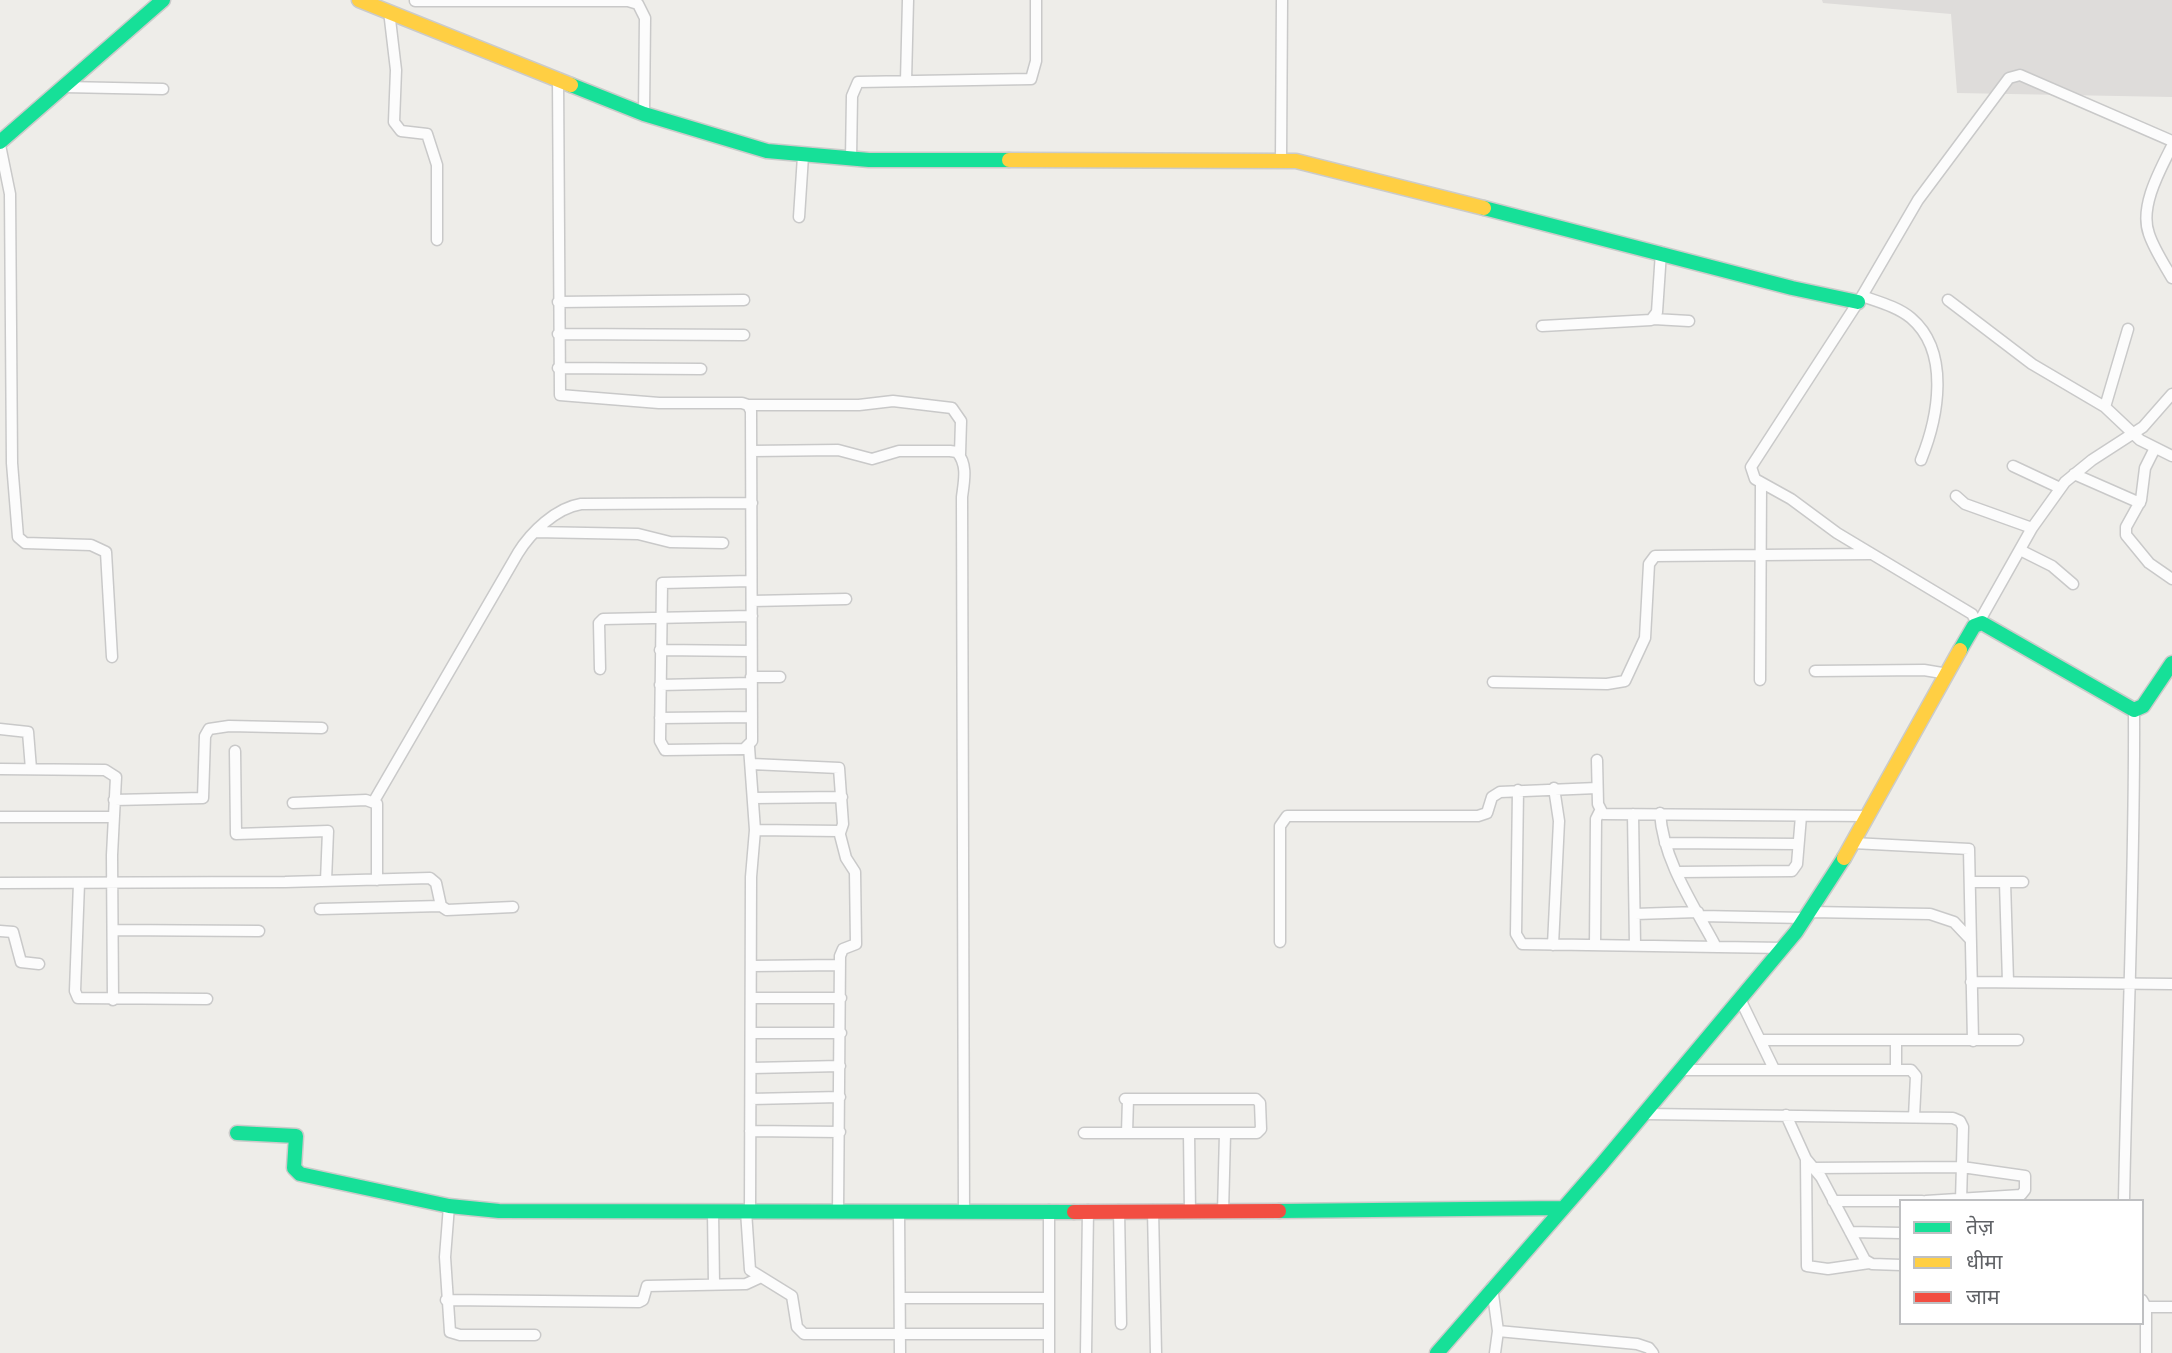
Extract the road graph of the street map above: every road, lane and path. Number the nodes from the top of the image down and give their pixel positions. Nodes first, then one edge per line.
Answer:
1 (163, 0) edge
2 (359, 0) edge
3 (415, 0) edge
4 (908, 0) edge
5 (1036, 0) edge
6 (1282, 0) edge
7 (389, 11) junction
8 (411, 20) junction
9 (558, 78) junction
10 (906, 80) junction
11 (64, 87) junction
12 (163, 89) dead end
13 (644, 114) junction
14 (3, 138) edge
15 (2172, 144) edge
16 (803, 156) junction
17 (852, 159) junction
18 (1282, 160) junction
19 (799, 217) dead end
20 (436, 240) dead end
21 (1661, 252) junction
22 (2172, 278) edge
23 (1860, 299) junction
24 (744, 300) dead end
25 (1948, 300) dead end
26 (558, 302) junction
27 (1654, 319) junction
28 (1689, 321) dead end
29 (1542, 326) dead end
30 (2128, 329) dead end
31 (558, 334) junction
32 (744, 335) dead end
33 (558, 368) junction
34 (701, 369) dead end
35 (2172, 394) edge
36 (748, 405) junction
37 (2105, 407) junction
38 (2133, 434) junction
39 (2155, 449) junction
40 (752, 451) junction
41 (960, 454) junction
42 (2172, 456) edge
43 (1922, 460) dead end
44 (2013, 466) dead end
45 (2074, 474) junction
46 (1761, 483) junction
47 (2060, 488) junction
48 (1956, 496) dead end
49 (752, 503) junction
50 (2140, 503) junction
51 (2032, 528) junction
52 (535, 532) junction
53 (723, 542) dead end
54 (2020, 550) junction
55 (1873, 554) junction
56 (1760, 555) junction
57 (2172, 579) edge
58 (751, 581) junction
59 (2073, 584) dead end
60 (846, 599) dead end
61 (751, 601) junction
62 (752, 616) junction
63 (660, 617) junction
64 (1978, 623) junction
65 (660, 650) junction
66 (751, 651) junction
67 (112, 657) dead end
68 (2172, 663) edge
69 (600, 669) dead end
70 (1815, 671) dead end
71 (1948, 674) junction
72 (780, 677) dead end
73 (751, 680) junction
74 (1760, 680) dead end
75 (1493, 682) dead end
76 (660, 685) junction
77 (2134, 710) junction
78 (751, 717) junction
79 (660, 718) junction
80 (323, 728) dead end
81 (0, 729) edge
82 (749, 747) junction
83 (235, 751) dead end
84 (1597, 760) dead end
85 (752, 764) junction
86 (0, 769) edge
87 (31, 769) junction
88 (1554, 788) junction
89 (1597, 788) junction
90 (1517, 790) junction
91 (842, 797) junction
92 (753, 798) junction
93 (114, 800) junction
94 (374, 802) junction
95 (293, 803) dead end
96 (1600, 811) junction
97 (1660, 813) junction
98 (1633, 814) junction
99 (1801, 816) junction
100 (1869, 816) junction
101 (0, 817) edge
102 (113, 817) junction
103 (755, 830) junction
104 (841, 833) junction
105 (1665, 843) junction
106 (1853, 843) junction
107 (1798, 845) junction
108 (1678, 872) junction
109 (377, 880) junction
110 (326, 881) junction
111 (1970, 881) junction
112 (2023, 881) dead end
113 (2005, 882) junction
114 (0, 883) edge
115 (79, 883) junction
116 (112, 883) junction
117 (441, 906) junction
118 (513, 906) dead end
119 (320, 909) dead end
120 (1635, 914) junction
121 (1699, 914) junction
122 (1808, 915) junction
123 (113, 930) junction
124 (259, 930) dead end
125 (0, 931) edge
126 (1970, 939) junction
127 (1280, 942) dead end
128 (1553, 945) junction
129 (1595, 945) junction
130 (1715, 945) junction
131 (1635, 946) junction
132 (1784, 948) junction
133 (39, 964) dead end
134 (840, 965) junction
135 (751, 966) junction
136 (1971, 982) junction
137 (2008, 982) junction
138 (2127, 983) junction
139 (2172, 984) edge
140 (752, 998) junction
141 (841, 998) junction
142 (207, 999) dead end
143 (113, 1000) junction
144 (1741, 1001) junction
145 (752, 1033) junction
146 (841, 1033) junction
147 (1761, 1040) junction
148 (1896, 1040) junction
149 (2018, 1040) dead end
150 (1973, 1041) junction
151 (840, 1066) junction
152 (751, 1068) junction
153 (1774, 1069) junction
154 (1680, 1070) junction
155 (1896, 1070) junction
156 (840, 1097) junction
157 (751, 1099) junction
158 (1645, 1114) junction
159 (1786, 1115) junction
160 (1914, 1116) junction
161 (750, 1132) junction
162 (840, 1132) junction
163 (237, 1133) dead end
164 (1084, 1133) dead end
165 (1127, 1133) junction
166 (1189, 1133) junction
167 (1225, 1134) junction
168 (1809, 1163) junction
169 (1962, 1167) junction
170 (1961, 1199) edge
171 (2124, 1199) edge
172 (1833, 1200) junction
173 (1899, 1201) edge
174 (449, 1206) junction
175 (1562, 1208) junction
176 (964, 1210) junction
177 (1049, 1210) junction
178 (1088, 1210) junction
179 (1119, 1210) junction
180 (1153, 1210) junction
181 (748, 1211) junction
182 (713, 1212) junction
183 (838, 1212) junction
184 (899, 1212) junction
185 (1190, 1212) junction
186 (1223, 1212) junction
187 (1850, 1232) junction
188 (1899, 1233) edge
189 (1869, 1263) junction
190 (1899, 1265) edge
191 (759, 1278) junction
192 (714, 1284) junction
193 (1492, 1287) junction
194 (900, 1298) junction
195 (1049, 1298) junction
196 (446, 1300) junction
197 (2144, 1304) edge
198 (2172, 1307) edge
199 (1121, 1325) dead end
200 (1499, 1331) junction
201 (1049, 1334) junction
202 (535, 1335) dead end
203 (899, 1335) junction
204 (900, 1353) edge
205 (1049, 1353) edge
206 (1086, 1353) edge
207 (1156, 1353) edge
208 (1437, 1353) edge
209 (1495, 1353) edge
210 (1653, 1353) edge
211 (2146, 1353) edge

1 - 11 street
2 - 7 street
3 - 8 street
3 - 13 street
4 - 10 street
5 - 10 street
6 - 18 street
7 - 8 street
7 - 20 street
8 - 9 street
9 - 13 street
9 - 26 street
10 - 17 street
11 - 12 street
11 - 14 street
13 - 16 street
14 - 67 street
15 - 22 street
15 - 23 street
16 - 17 street
16 - 19 street
17 - 18 street
18 - 21 street
21 - 23 street
21 - 27 street
23 - 43 street
23 - 46 street
24 - 26 street
25 - 37 street
26 - 31 street
27 - 28 street
27 - 29 street
30 - 37 street
31 - 32 street
31 - 33 street
33 - 34 street
33 - 36 street
35 - 38 street
36 - 40 street
36 - 41 street
37 - 38 street
38 - 39 street
38 - 45 street
39 - 42 street
39 - 50 street
40 - 41 street
40 - 49 street
41 - 176 street
44 - 47 street
45 - 47 street
45 - 50 street
46 - 55 street
46 - 56 street
47 - 51 street
48 - 51 street
49 - 52 street
49 - 58 street
50 - 57 street
51 - 54 street
52 - 53 street
52 - 94 street
54 - 59 street
54 - 64 street
55 - 56 street
55 - 64 street
56 - 74 street
56 - 75 street
58 - 61 street
58 - 63 street
60 - 61 street
61 - 62 street
62 - 63 street
62 - 66 street
63 - 65 street
63 - 69 street
64 - 71 street
64 - 77 street
65 - 66 street
65 - 76 street
66 - 73 street
68 - 77 street
70 - 71 street
71 - 100 street
72 - 73 street
73 - 76 street
73 - 78 street
76 - 79 street
77 - 138 street
78 - 79 street
78 - 82 street
79 - 82 street
80 - 93 street
81 - 87 street
82 - 85 street
83 - 110 street
84 - 89 street
85 - 91 street
85 - 92 street
86 - 87 street
87 - 93 street
88 - 89 street
88 - 90 street
88 - 128 street
89 - 96 street
90 - 127 street
90 - 128 street
91 - 92 street
91 - 104 street
92 - 103 street
93 - 102 street
94 - 95 street
94 - 109 street
96 - 98 street
96 - 129 street
97 - 98 street
97 - 99 street
97 - 105 street
98 - 120 street
99 - 100 street
99 - 107 street
100 - 106 street
101 - 102 street
102 - 116 street
103 - 104 street
103 - 135 street
104 - 134 street
105 - 107 street
105 - 108 street
106 - 111 street
106 - 122 street
107 - 108 street
108 - 121 street
109 - 110 street
109 - 117 street
110 - 116 street
111 - 113 street
111 - 126 street
112 - 113 street
113 - 137 street
114 - 115 street
115 - 116 street
115 - 143 street
116 - 123 street
117 - 118 street
117 - 119 street
120 - 121 street
120 - 131 street
121 - 122 street
121 - 130 street
122 - 126 street
122 - 132 street
123 - 124 street
123 - 143 street
125 - 133 street
126 - 136 street
128 - 129 street
129 - 131 street
130 - 131 street
130 - 132 street
132 - 144 street
134 - 135 street
134 - 141 street
135 - 140 street
136 - 137 street
136 - 150 street
137 - 138 street
138 - 139 street
138 - 171 street
140 - 141 street
140 - 145 street
141 - 146 street
142 - 143 street
144 - 147 street
144 - 154 street
145 - 146 street
145 - 152 street
146 - 151 street
147 - 148 street
147 - 153 street
148 - 150 street
148 - 155 street
149 - 150 street
151 - 152 street
151 - 156 street
152 - 157 street
153 - 154 street
153 - 155 street
154 - 158 street
155 - 160 street
156 - 157 street
156 - 162 street
157 - 161 street
158 - 159 street
158 - 175 street
159 - 160 street
159 - 168 street
160 - 169 street
161 - 162 street
161 - 181 street
162 - 183 street
163 - 174 street
164 - 165 street
165 - 166 street
165 - 167 street
166 - 167 street
166 - 185 street
167 - 186 street
168 - 169 street
168 - 172 street
168 - 189 street
169 - 170 street
169 - 170 street
172 - 173 street
172 - 187 street
174 - 182 street
174 - 196 street
175 - 186 street
175 - 193 street
176 - 177 street
176 - 184 street
177 - 178 street
177 - 195 street
178 - 179 street
178 - 206 street
179 - 180 street
179 - 199 street
180 - 185 street
180 - 207 street
181 - 182 street
181 - 183 street
181 - 191 street
182 - 192 street
183 - 184 street
184 - 194 street
185 - 186 street
187 - 188 street
187 - 189 street
189 - 190 street
191 - 192 street
191 - 203 street
192 - 196 street
193 - 200 street
193 - 208 street
194 - 195 street
194 - 203 street
195 - 201 street
196 - 202 street
197 - 198 street
197 - 211 street
200 - 209 street
200 - 210 street
201 - 203 street
201 - 205 street
203 - 204 street

